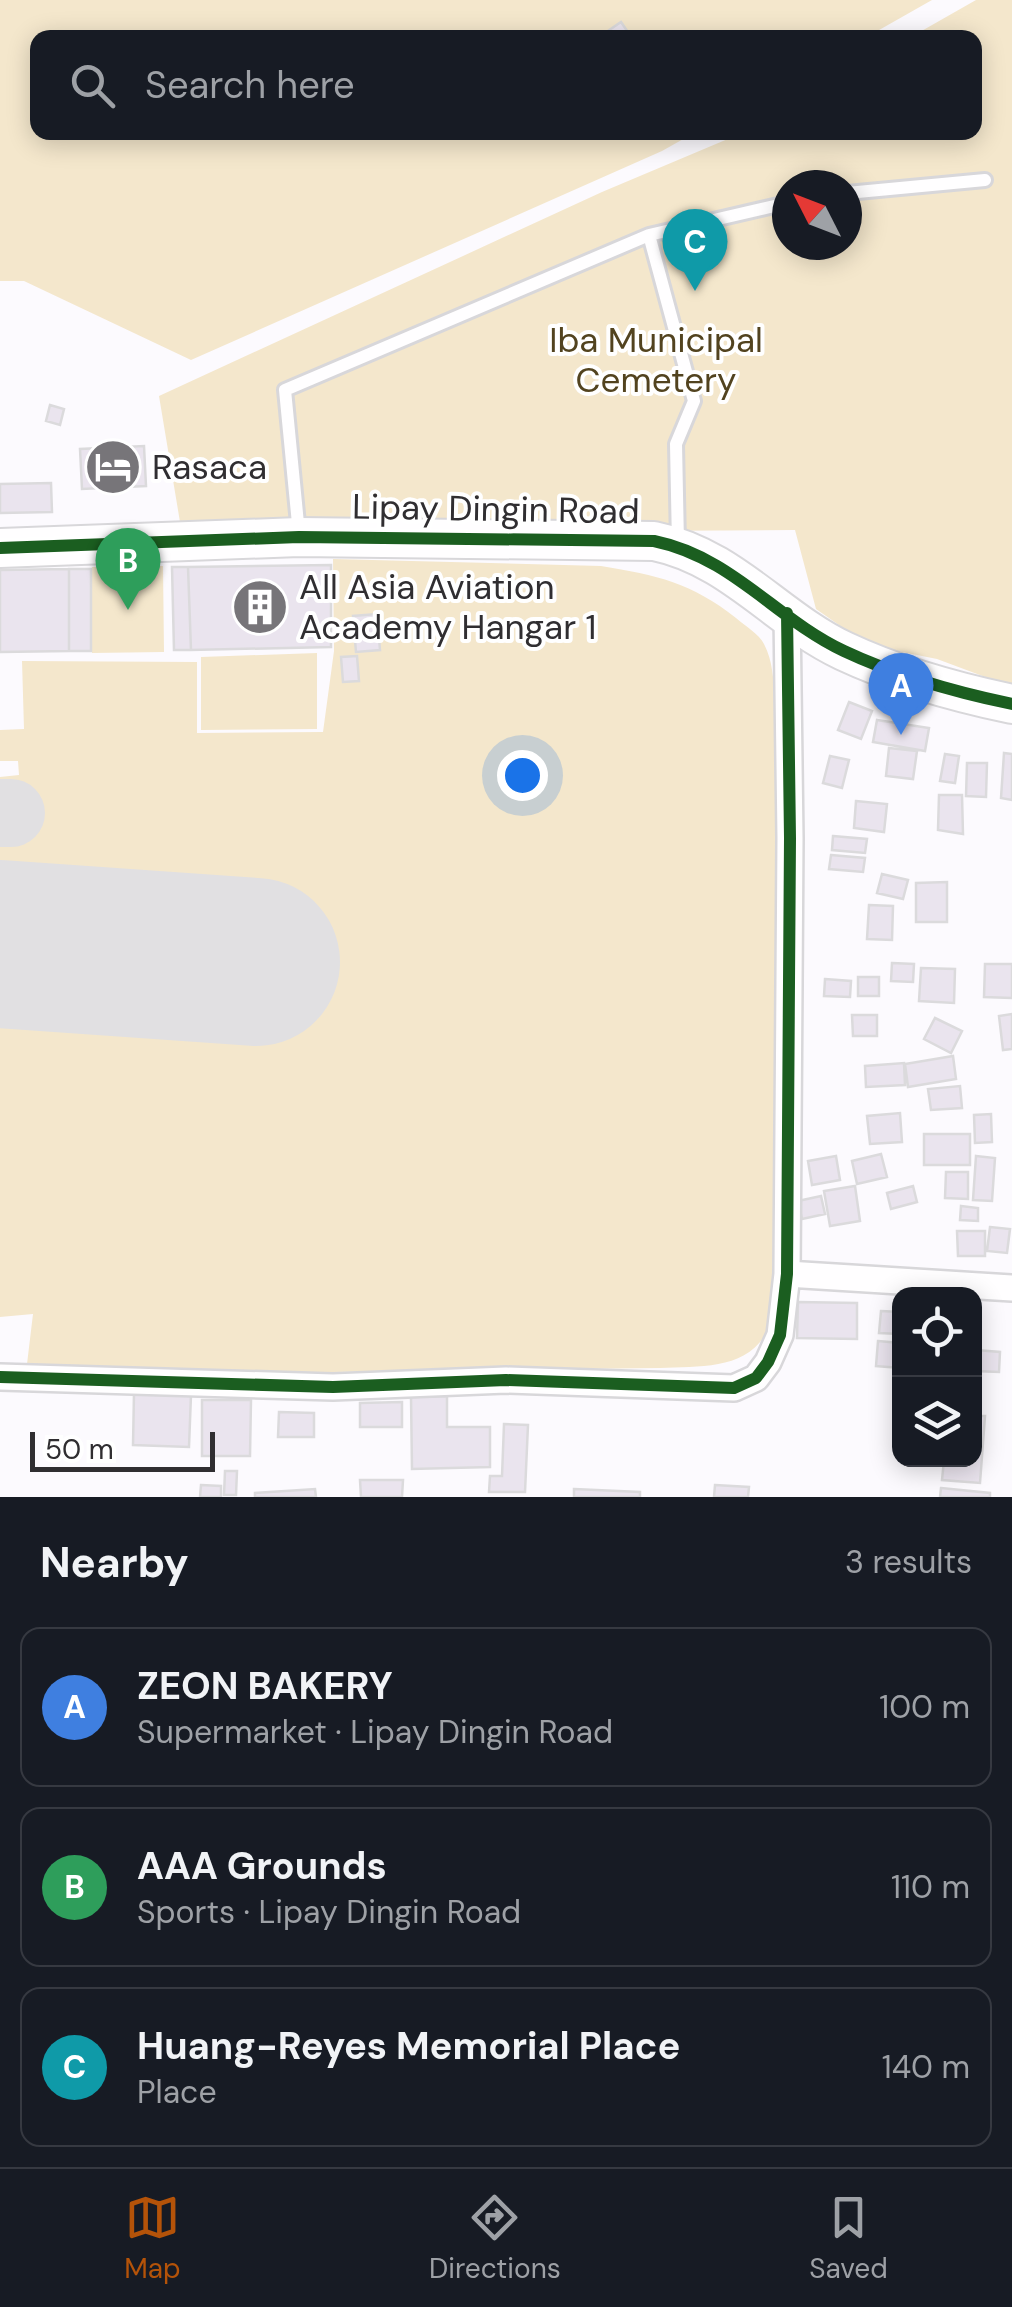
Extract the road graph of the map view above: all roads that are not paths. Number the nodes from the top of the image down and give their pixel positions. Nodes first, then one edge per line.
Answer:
1 (985, 180) dead end
2 (862, 192) edge
3 (772, 206) edge
4 (650, 234) junction
5 (299, 536) junction
6 (678, 546) junction
7 (0, 548) edge
8 (787, 613) junction
9 (1012, 704) edge
10 (787, 1274) junction
11 (1012, 1288) edge
12 (0, 1378) edge

1 - 2 lane
3 - 4 lane
4 - 5 lane
4 - 6 lane
5 - 6 street, Lipay Dingin Road
5 - 7 street, Lipay Dingin Road
6 - 8 street, Lipay Dingin Road
8 - 9 street, Lipay Dingin Road
8 - 10 street
10 - 11 street
10 - 12 street

